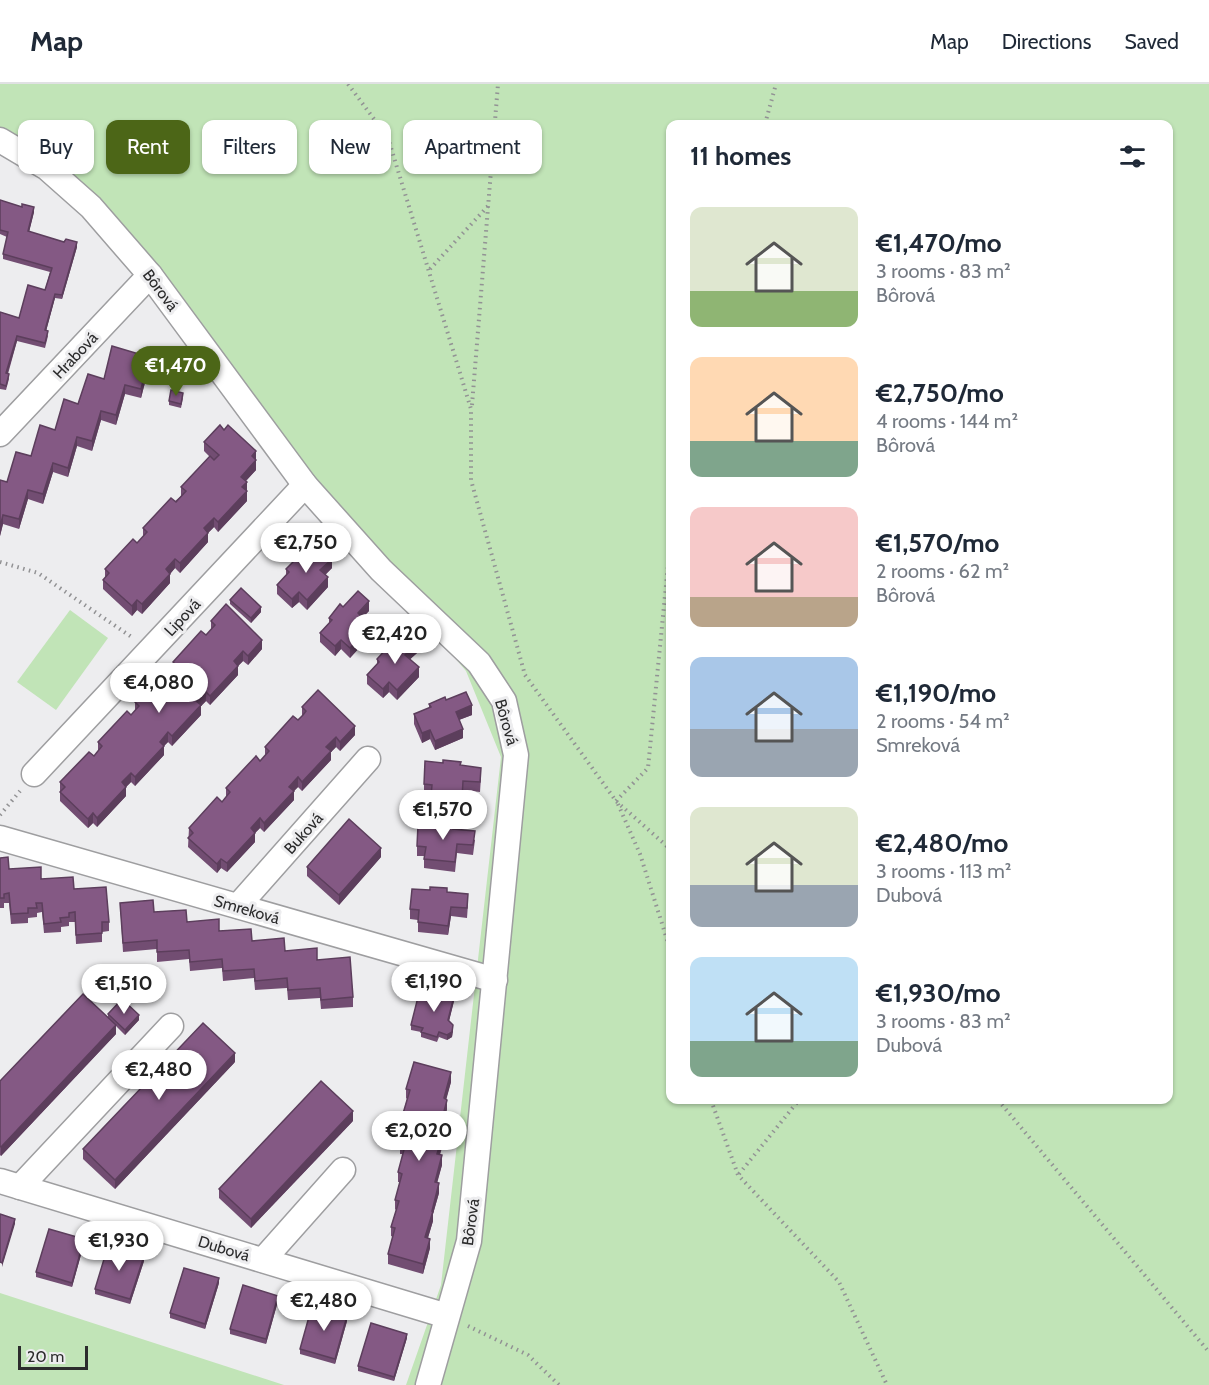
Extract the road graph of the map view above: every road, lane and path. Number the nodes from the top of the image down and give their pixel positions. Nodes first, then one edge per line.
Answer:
1 (348, 84) edge
2 (498, 84) edge
3 (776, 84) edge
4 (766, 120) edge
5 (0, 141) edge
6 (488, 206) junction
7 (429, 270) junction
8 (150, 275) junction
9 (471, 409) junction
10 (0, 434) edge
11 (305, 485) junction
12 (0, 562) edge
13 (666, 586) edge
14 (151, 650) junction
15 (368, 759) dead end
16 (34, 774) joint
17 (616, 801) junction
18 (0, 815) edge
19 (0, 838) edge
20 (666, 845) edge
21 (238, 906) junction
22 (666, 936) edge
23 (495, 980) junction
24 (171, 1026) dead end
25 (712, 1104) edge
26 (796, 1104) edge
27 (1001, 1104) edge
28 (344, 1170) dead end
29 (738, 1175) junction
30 (10, 1184) edge
31 (263, 1260) junction
32 (447, 1316) junction
33 (1209, 1352) edge
34 (428, 1385) edge
35 (559, 1385) edge
36 (887, 1385) edge

1 - 7 path
2 - 6 path
3 - 4 path
5 - 8 street, Bôrová
6 - 7 path
6 - 9 path
7 - 9 path
8 - 10 street, Hrabová
8 - 11 street, Bôrová
9 - 17 path
11 - 14 street, Lipová
11 - 23 street, Bôrová
12 - 14 path
13 - 17 path
14 - 16 street, Lipová
15 - 21 street, Buková
16 - 18 path
17 - 20 path
17 - 22 path
19 - 21 street, Smreková
21 - 23 street, Smreková
23 - 32 street, Bôrová
24 - 30 street
25 - 29 path
26 - 29 path
27 - 33 path
28 - 31 street
29 - 36 path
30 - 31 street, Dubová
31 - 32 street, Dubová
32 - 34 street, Bôrová
32 - 35 path

